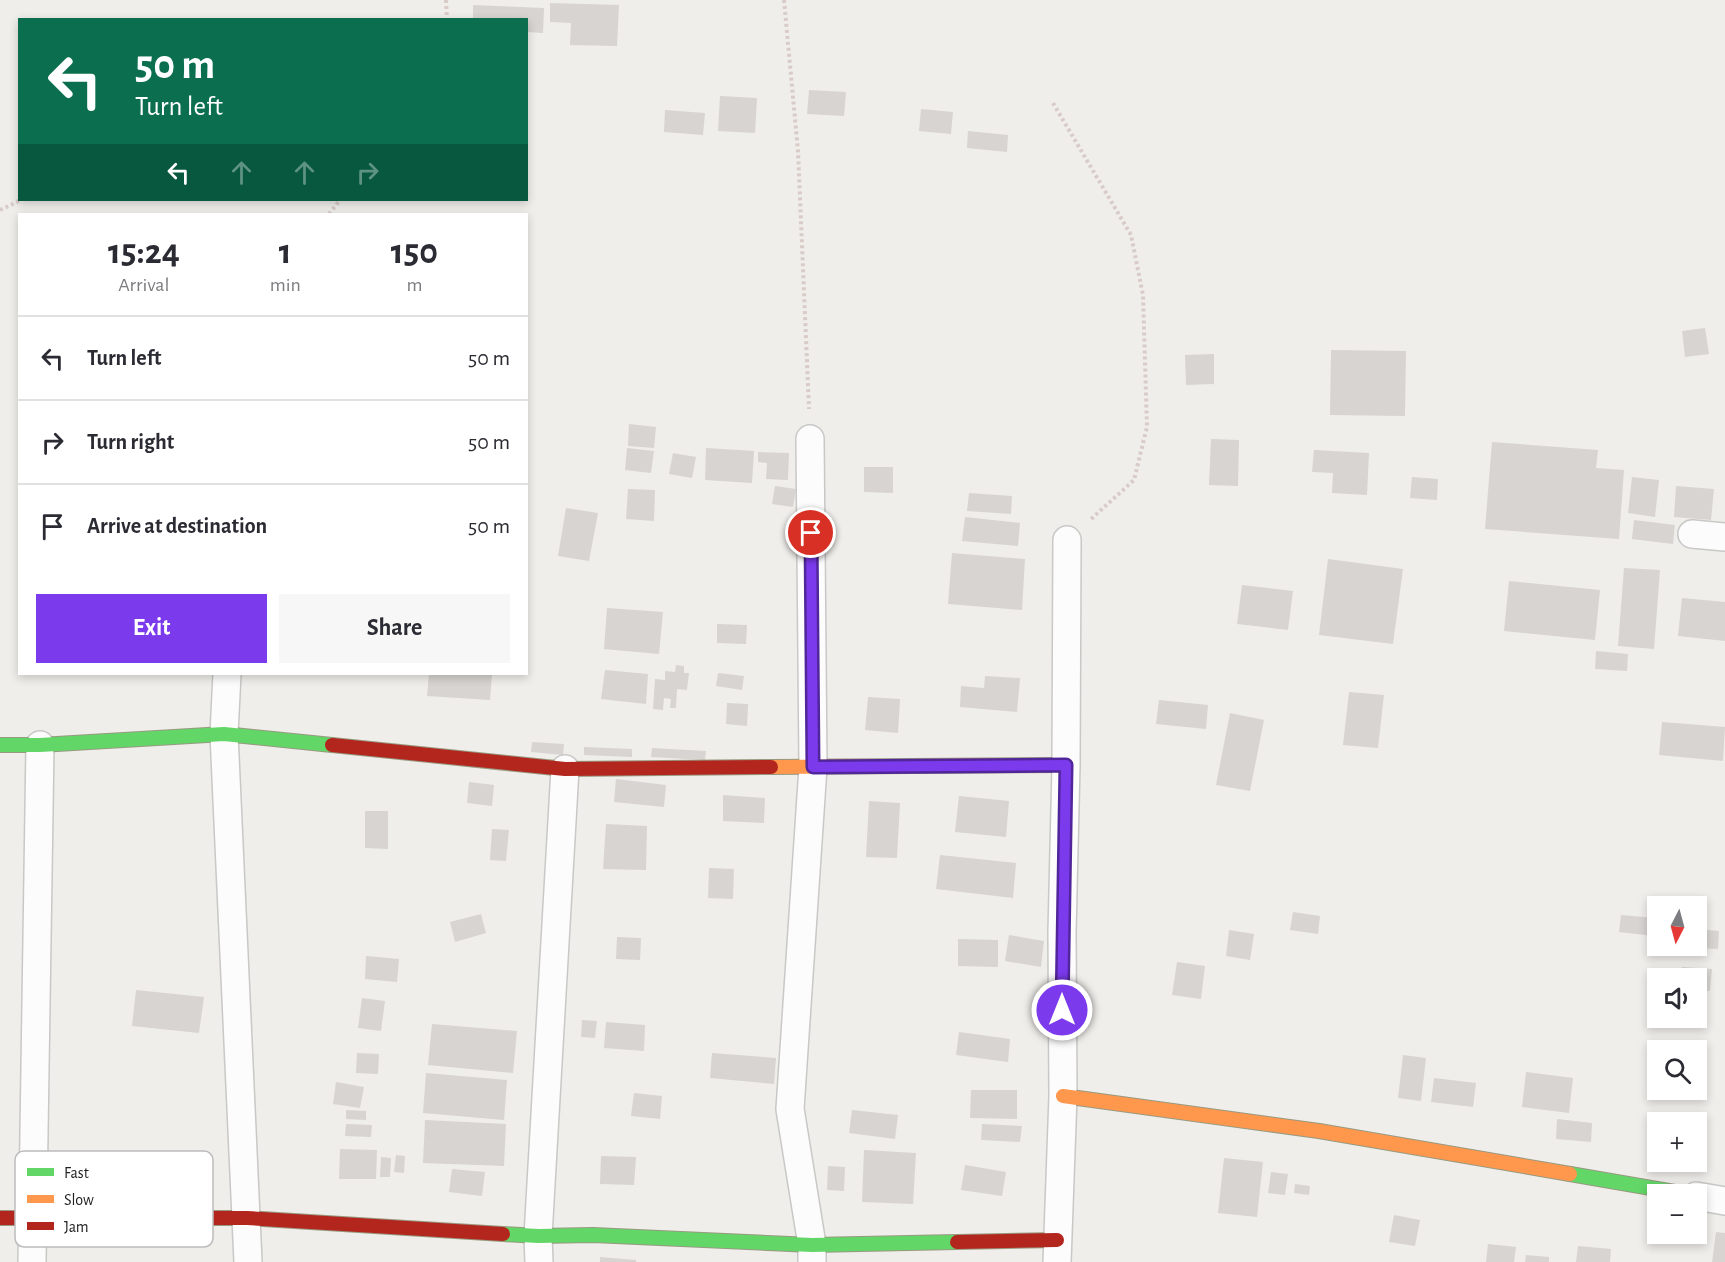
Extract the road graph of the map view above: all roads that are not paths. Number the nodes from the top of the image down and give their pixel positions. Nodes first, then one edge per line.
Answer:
1 (810, 439) road end
2 (1692, 534) dead end
3 (1725, 537) edge
4 (1066, 540) road end
5 (226, 675) edge
6 (224, 734) junction
7 (0, 745) edge
8 (40, 745) junction
9 (1066, 765) junction
10 (813, 767) junction
11 (565, 769) junction
12 (1063, 1096) junction
13 (33, 1151) edge
14 (1647, 1187) edge
15 (1707, 1198) edge
16 (1725, 1201) edge
17 (213, 1218) edge
18 (247, 1218) junction
19 (538, 1249) edge
20 (1057, 1251) edge
21 (812, 1253) edge
22 (248, 1262) edge

1 - 10 street
2 - 3 street
4 - 9 street
5 - 6 street
6 - 8 street
6 - 11 street
6 - 18 street
7 - 8 street
8 - 13 street
9 - 10 street
9 - 12 street
10 - 11 street
10 - 21 street
11 - 19 street
12 - 14 street
12 - 20 street
15 - 16 street
17 - 18 street
18 - 19 street
18 - 22 street
19 - 21 street
20 - 21 street

